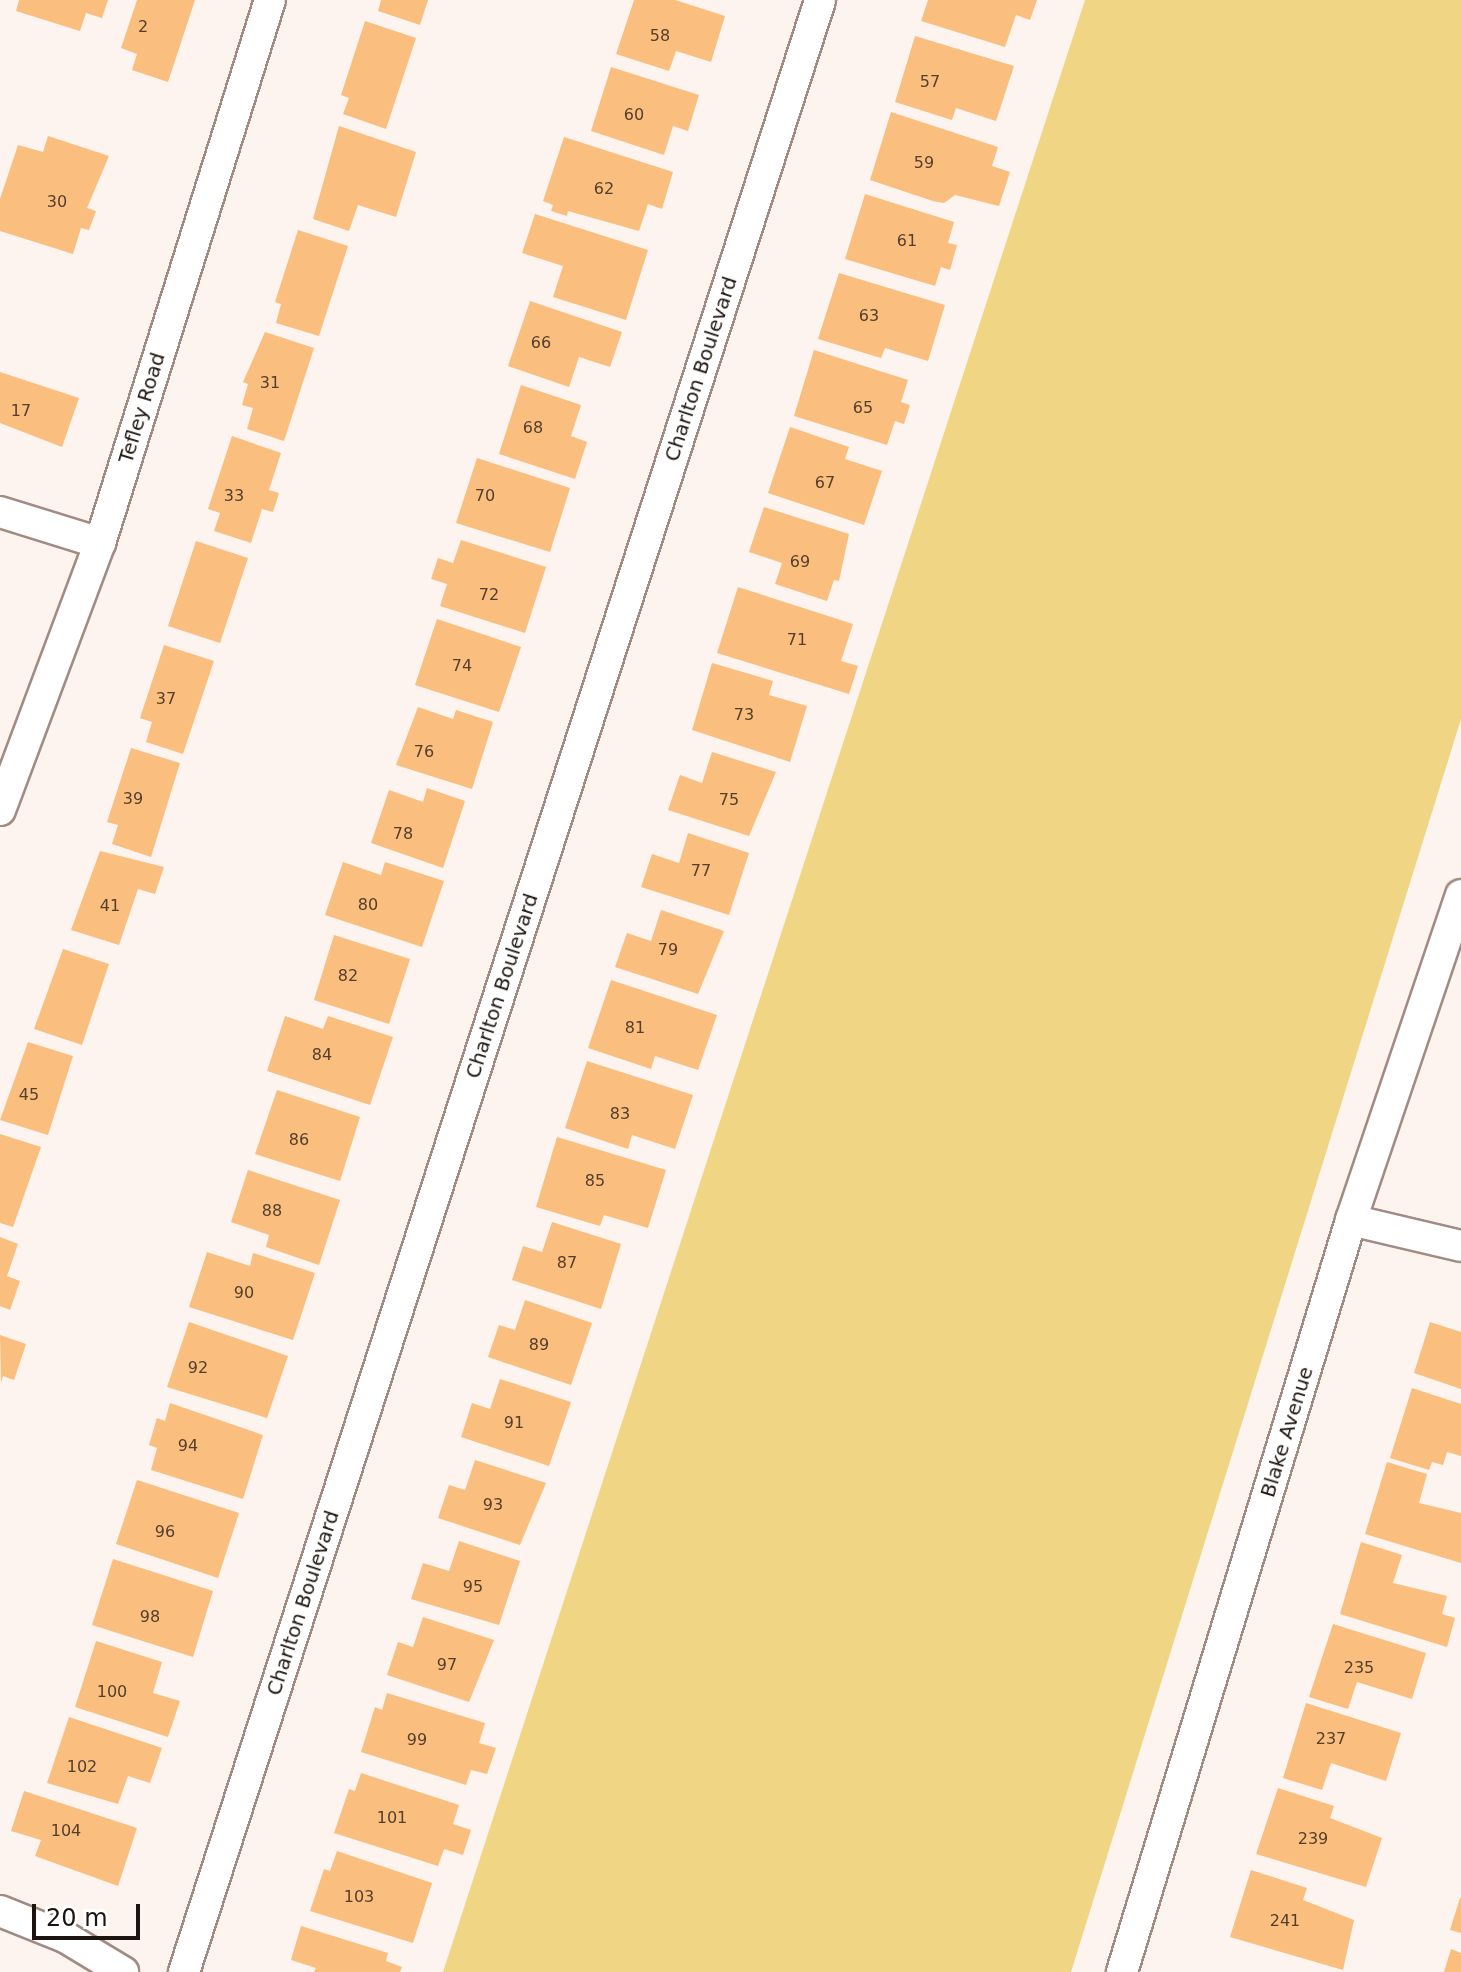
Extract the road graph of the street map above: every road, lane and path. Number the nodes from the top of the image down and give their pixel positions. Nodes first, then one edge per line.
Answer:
1 (270, 0) edge
2 (820, 0) edge
3 (0, 512) edge
4 (100, 543) junction
5 (0, 810) edge
6 (1461, 895) edge
7 (1351, 1220) junction
8 (1461, 1246) edge
9 (0, 1911) edge
10 (123, 1972) edge
11 (184, 1972) edge
12 (1122, 1972) edge

1 - 4 street, Tefley Road
2 - 11 street, Charlton Boulevard
3 - 4 street
4 - 5 street, Tefley Road
6 - 7 street, Blake Avenue
7 - 8 street
7 - 12 street, Blake Avenue
9 - 10 street

